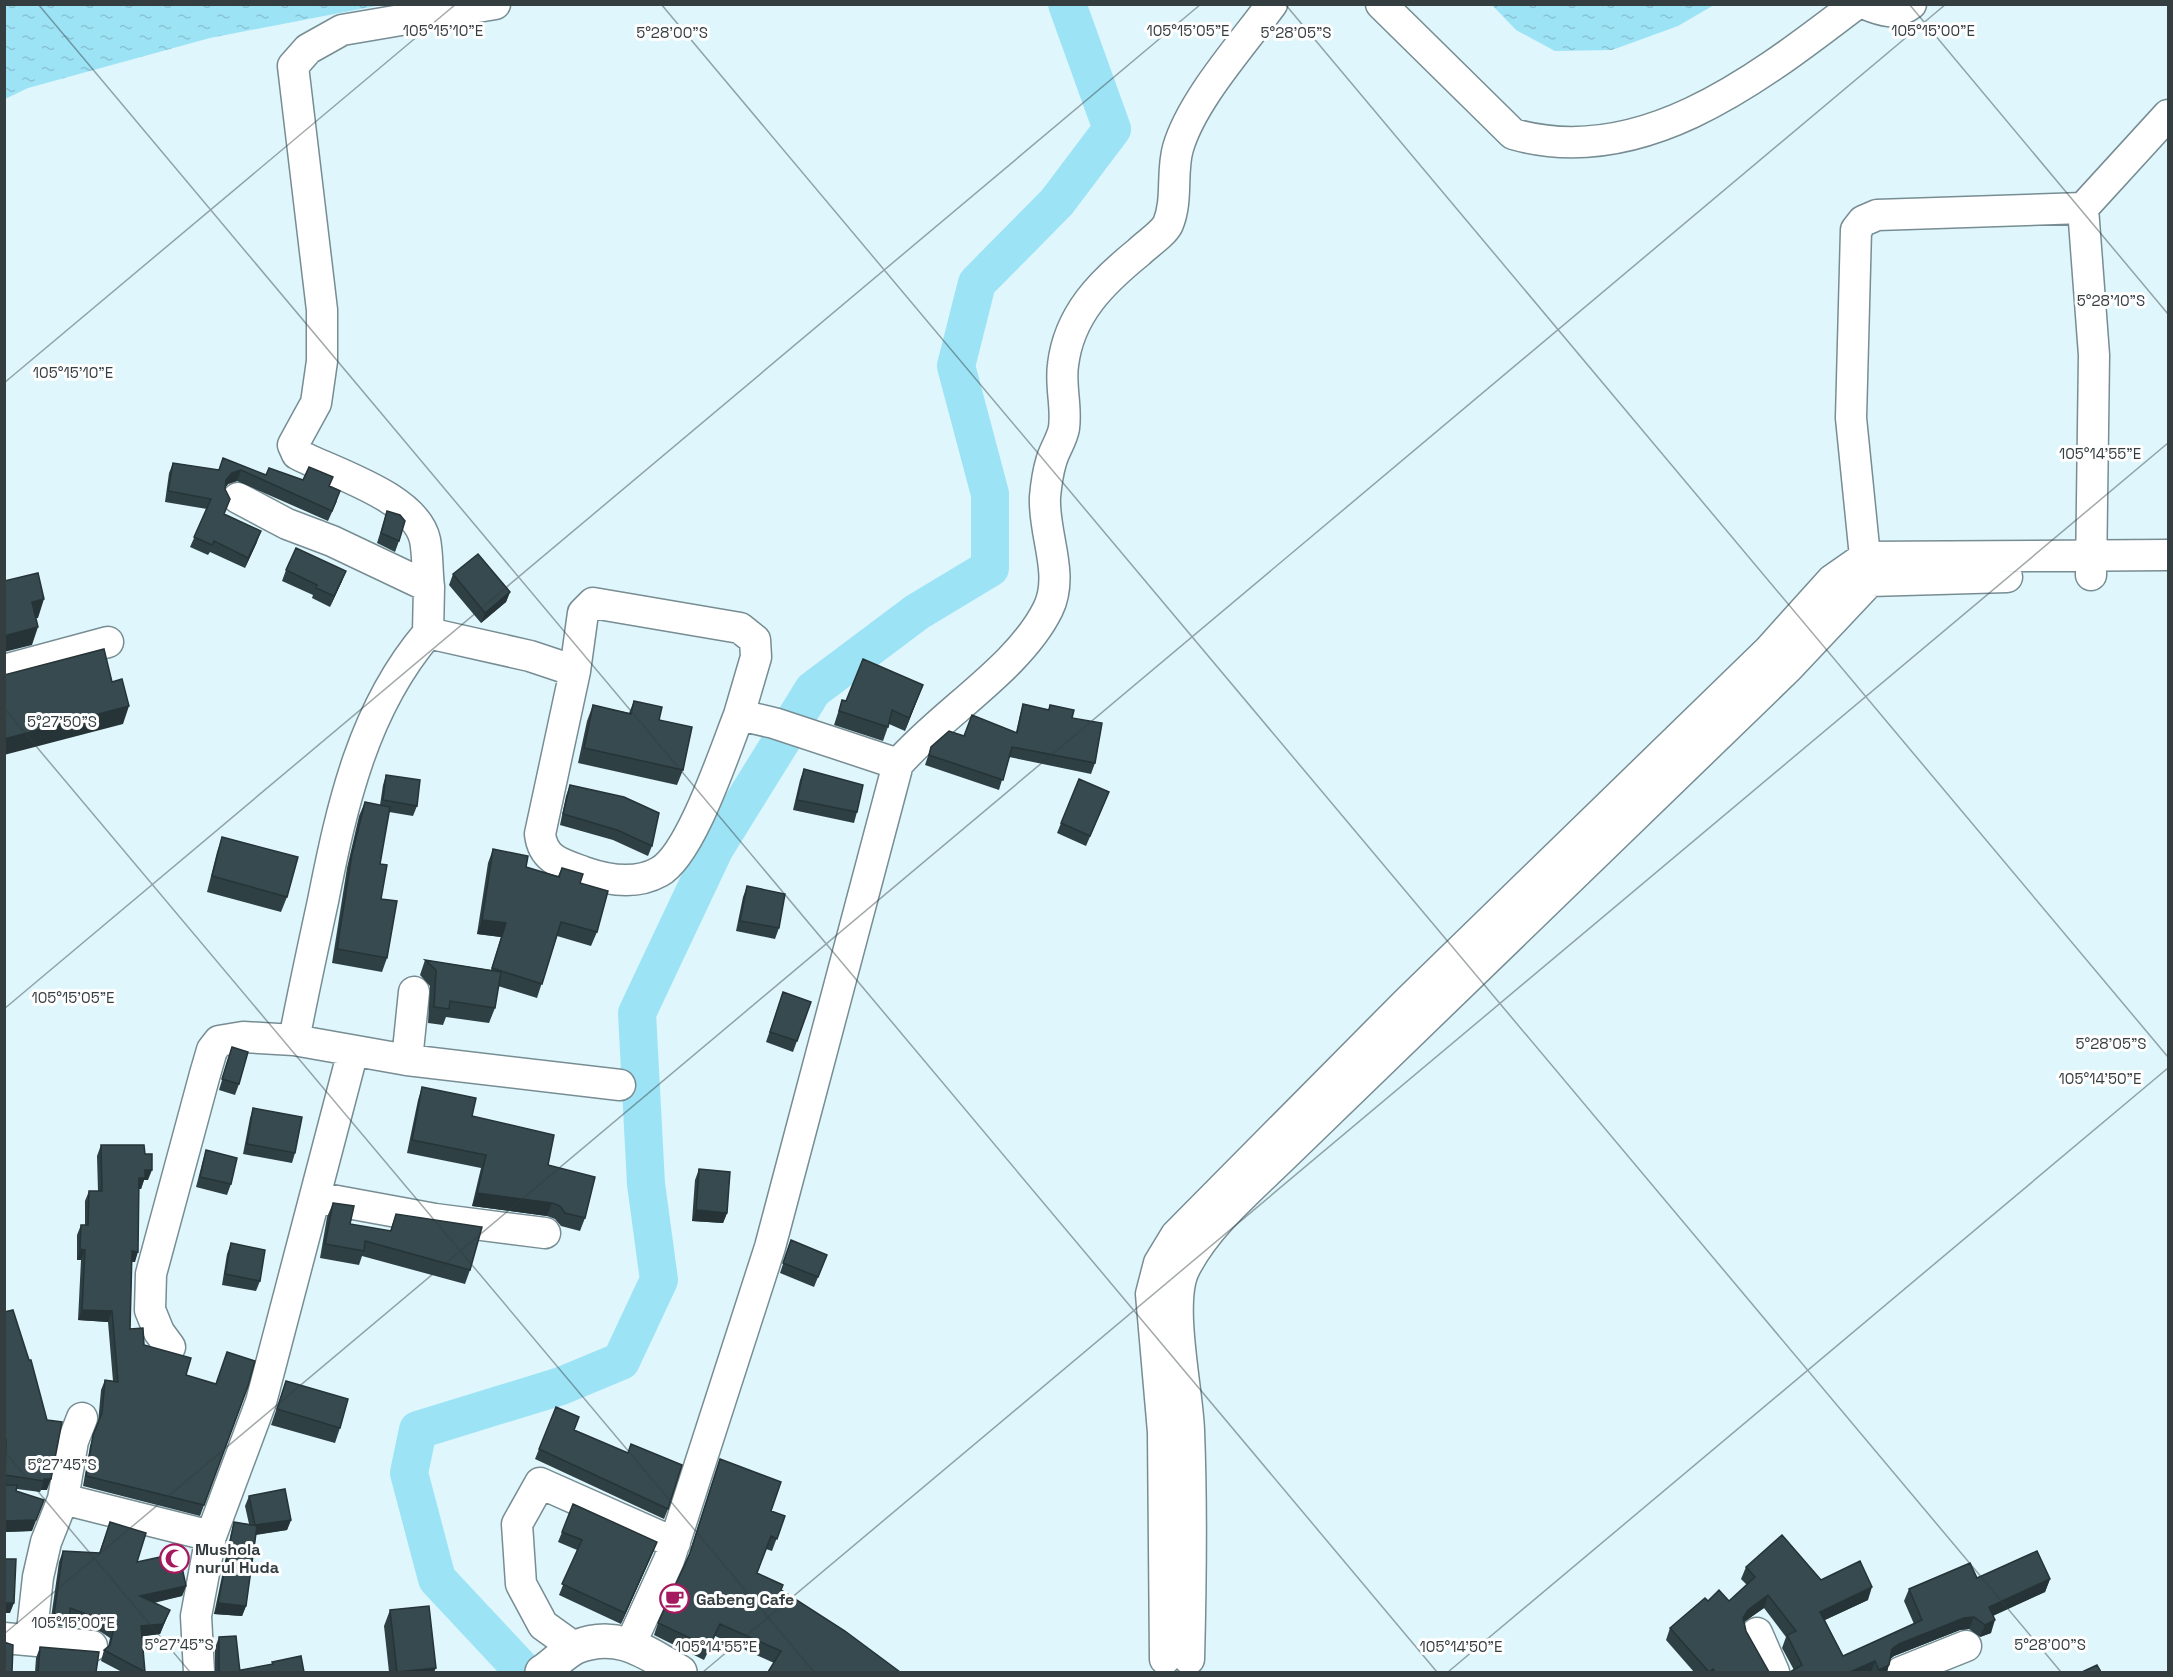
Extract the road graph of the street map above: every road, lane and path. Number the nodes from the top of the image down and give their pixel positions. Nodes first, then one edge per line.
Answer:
1 (495, 4) edge
2 (1272, 4) edge
3 (1381, 4) edge
4 (1856, 4) edge
5 (1865, 4) edge
6 (1911, 4) edge
7 (2169, 115) edge
8 (2083, 208) junction
9 (238, 498) dead end
10 (2169, 555) edge
11 (2090, 566) junction
12 (1867, 569) junction
13 (2169, 576) edge
14 (429, 587) junction
15 (428, 633) junction
16 (108, 642) dead end
17 (4, 670) edge
18 (575, 671) junction
19 (738, 715) junction
20 (897, 764) junction
21 (414, 992) dead end
22 (294, 1040) junction
23 (353, 1052) junction
24 (407, 1060) junction
25 (620, 1085) dead end
26 (315, 1197) junction
27 (545, 1233) dead end
28 (170, 1347) dead end
29 (82, 1418) dead end
30 (63, 1499) junction
31 (212, 1536) junction
32 (675, 1543) junction
33 (1757, 1633) dead end
34 (18, 1639) edge
35 (631, 1643) junction
36 (92, 1646) dead end
37 (1966, 1646) dead end
38 (558, 1660) edge
39 (1177, 1666) edge
40 (199, 1672) edge
41 (680, 1672) edge
42 (1774, 1672) edge
43 (1901, 1672) edge

1 - 14 street
2 - 20 street
3 - 4 street
5 - 6 street
7 - 8 street
8 - 11 street
8 - 12 street
9 - 14 street
10 - 11 street
11 - 12 street
11 - 13 street
12 - 39 street
14 - 15 street
15 - 18 street
15 - 22 street
16 - 17 street
18 - 19 street
18 - 19 street
19 - 20 street
20 - 32 street
21 - 24 street
22 - 23 street
22 - 28 street
23 - 24 street
23 - 26 street
24 - 25 street
26 - 27 street
26 - 31 street
29 - 30 street
30 - 31 street
30 - 34 street
31 - 40 street
32 - 35 street
32 - 38 street
33 - 42 street
34 - 36 street
35 - 38 main road
35 - 41 main road
37 - 43 street

